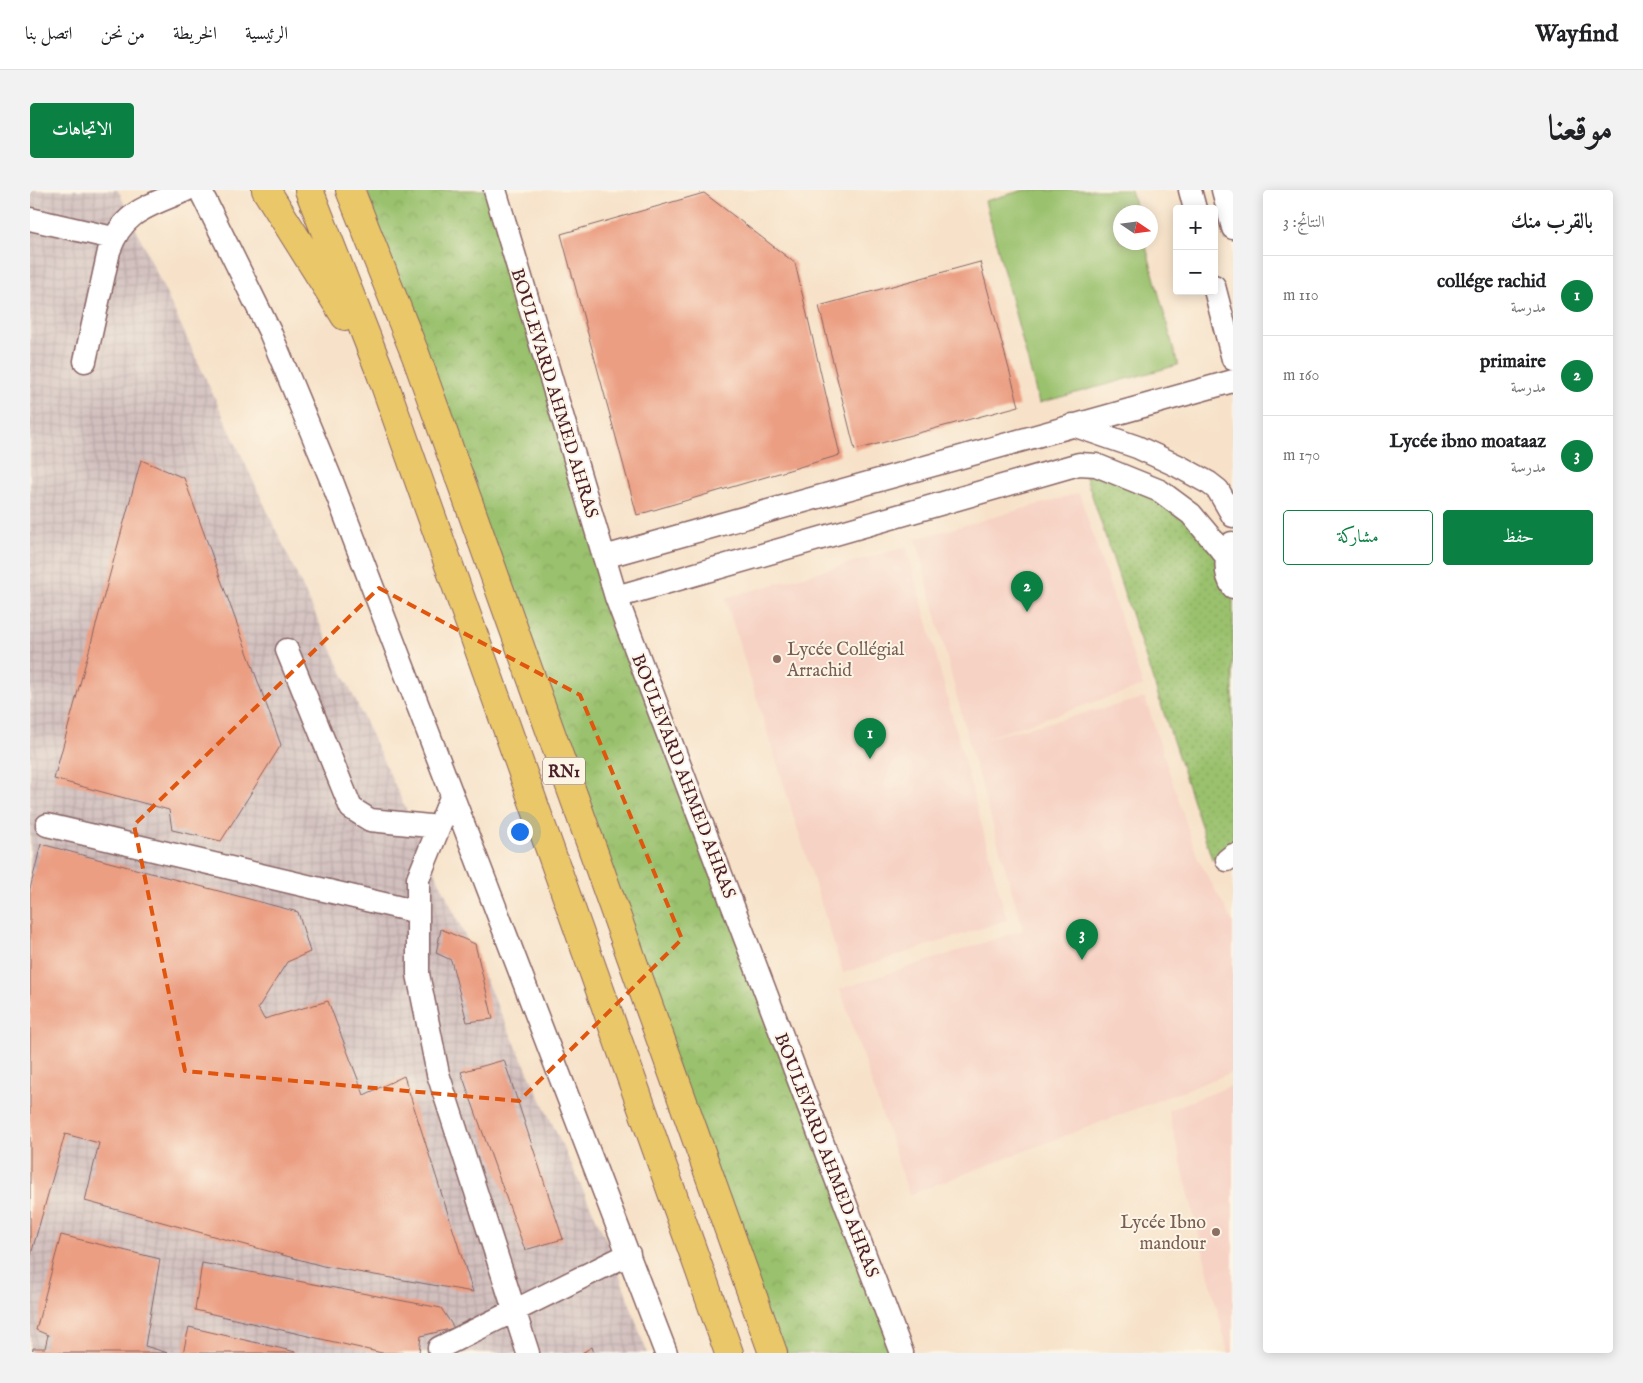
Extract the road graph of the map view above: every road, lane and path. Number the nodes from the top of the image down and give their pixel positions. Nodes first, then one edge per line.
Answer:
1 (186, 190) edge
2 (200, 190) edge
3 (266, 190) edge
4 (309, 190) edge
5 (350, 190) edge
6 (367, 190) edge
7 (494, 190) edge
8 (1190, 190) edge
9 (1223, 190) edge
10 (1194, 205) edge
11 (30, 219) edge
12 (1233, 228) edge
13 (113, 238) junction
14 (1216, 295) edge
15 (416, 356) junction
16 (1233, 359) edge
17 (85, 360) dead end
18 (381, 374) junction
19 (1233, 381) edge
20 (1073, 425) junction
21 (1233, 516) edge
22 (1230, 550) edge
23 (604, 557) junction
24 (1233, 587) edge
25 (616, 597) junction
26 (287, 650) dead end
27 (452, 795) junction
28 (47, 825) dead end
29 (439, 827) junction
30 (418, 912) junction
31 (629, 1254) junction
32 (514, 1311) junction
33 (439, 1348) dead end
34 (528, 1353) edge
35 (666, 1353) edge
36 (729, 1353) edge
37 (773, 1353) edge
38 (902, 1353) edge

1 - 13 street
2 - 27 street
3 - 18 highway
4 - 18 highway, RN1
5 - 15 highway, RN1
6 - 15 highway
7 - 23 street, BOULEVARD AHMED AHRAS
8 - 10 street
9 - 12 street
11 - 13 street
13 - 17 street
14 - 16 street
15 - 37 highway, RN1
18 - 36 highway, RN1
19 - 20 street
20 - 21 street
20 - 23 street
22 - 24 street
22 - 25 street
23 - 25 street, BOULEVARD AHMED AHRAS
25 - 38 street, BOULEVARD AHMED AHRAS
26 - 29 street
27 - 29 street
27 - 31 street
28 - 30 street
29 - 30 street
30 - 32 street
31 - 32 street
31 - 35 street
32 - 33 street
32 - 34 street

